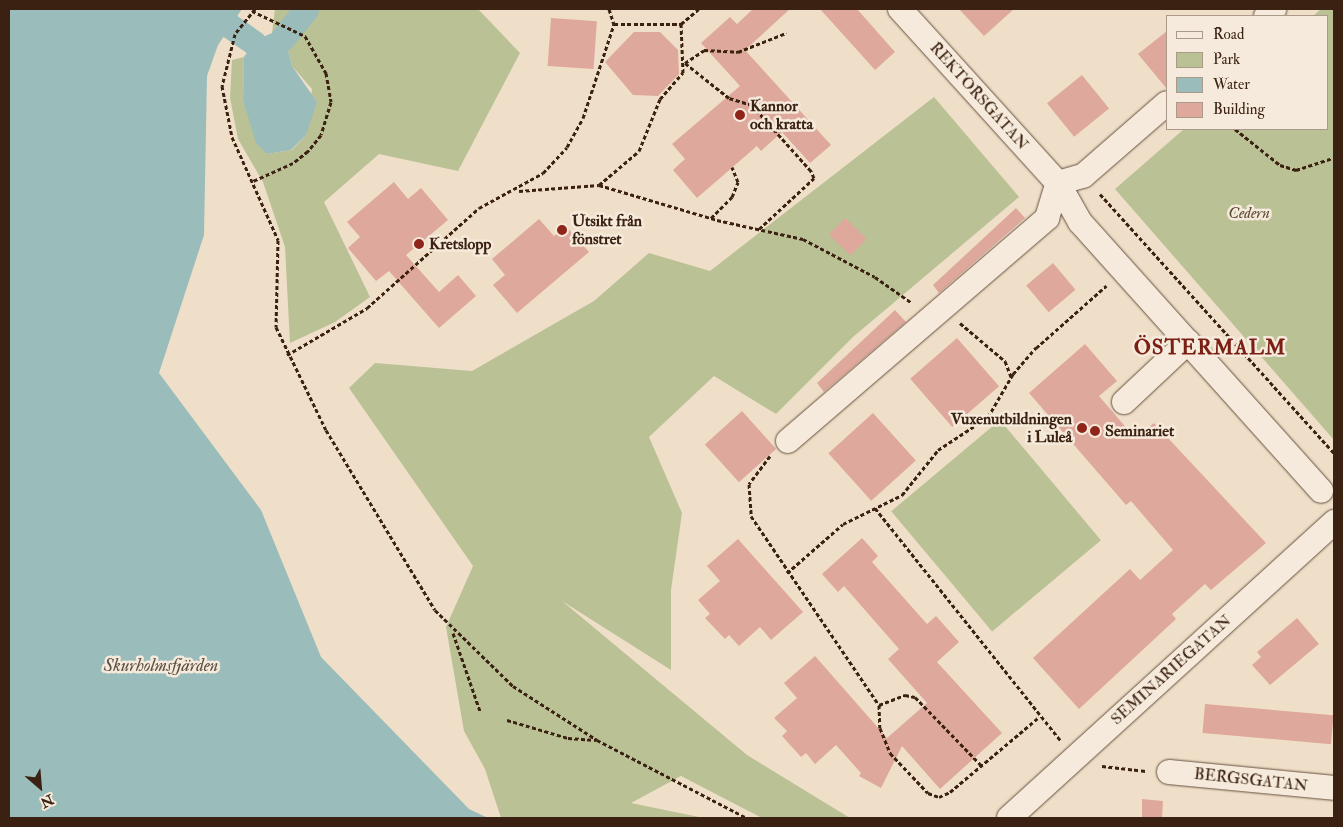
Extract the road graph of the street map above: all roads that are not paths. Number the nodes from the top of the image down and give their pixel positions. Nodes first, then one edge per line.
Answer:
1 (900, 9) edge
2 (1166, 104) edge
3 (1058, 183) junction
4 (1188, 342) junction
5 (1124, 402) dead end
6 (788, 441) road end
7 (1321, 492) dead end
8 (1334, 522) edge
9 (1169, 772) road end
10 (1334, 788) edge
11 (1009, 818) edge

1 - 3 street, REKTORSGATAN
2 - 3 street
3 - 4 street, REKTORSGATAN
3 - 6 street
4 - 5 street
4 - 7 street, REKTORSGATAN
8 - 11 street, SEMINARIEGATAN
9 - 10 street, BERGSGATAN

